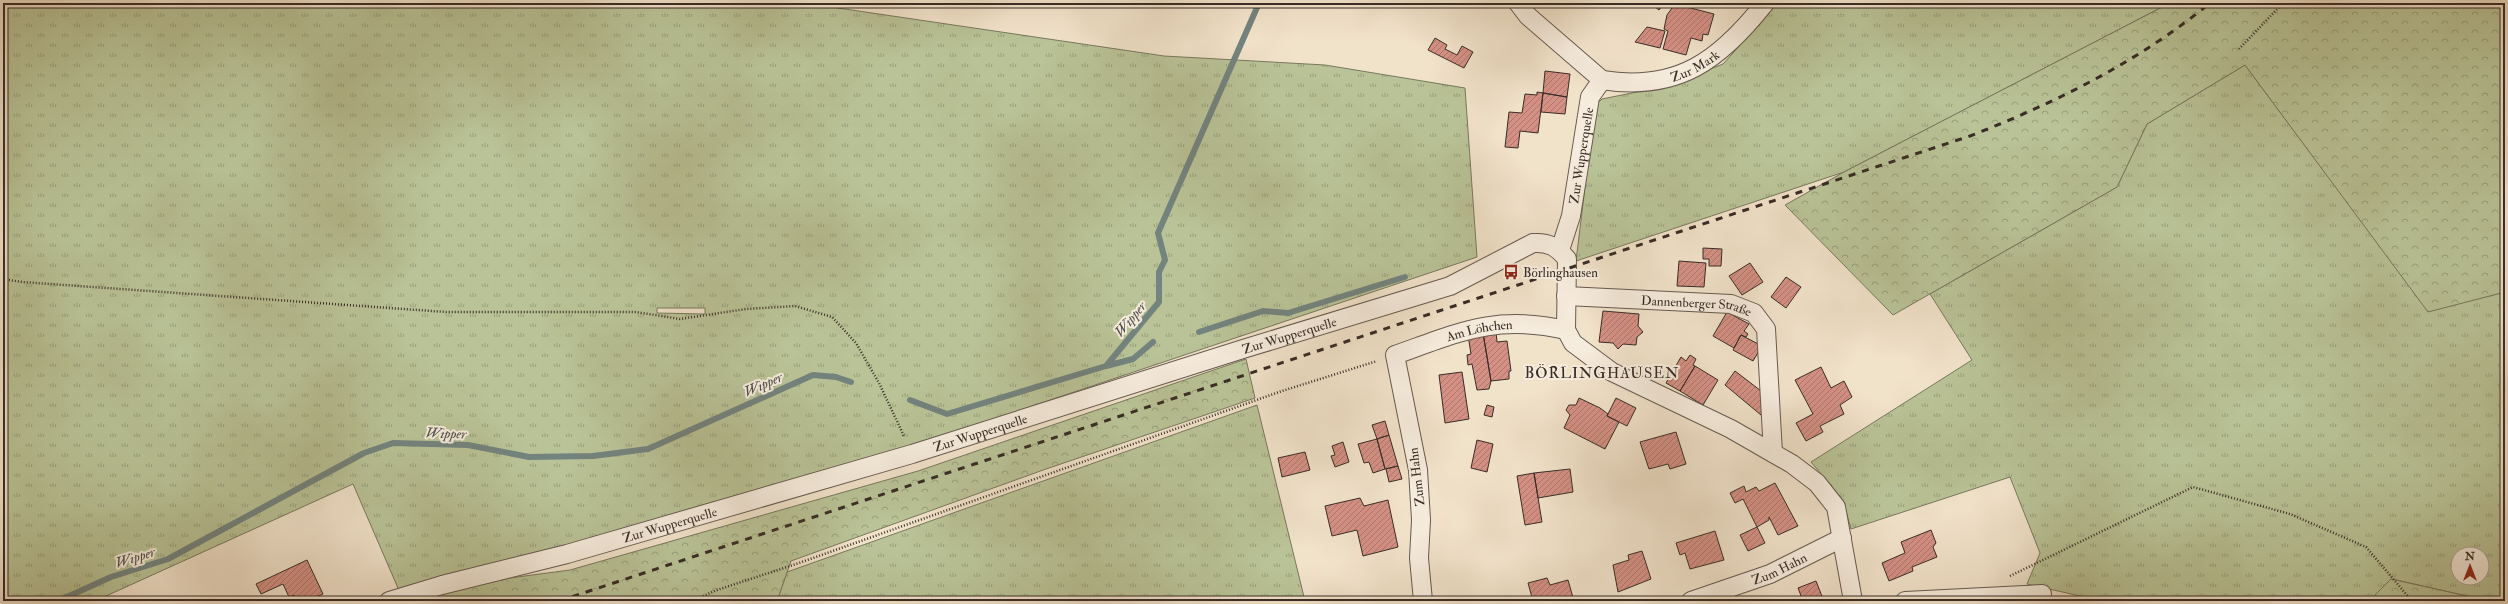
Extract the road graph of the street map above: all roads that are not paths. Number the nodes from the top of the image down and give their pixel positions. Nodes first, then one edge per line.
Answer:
1 (1518, 3) edge
2 (1765, 3) edge
3 (1602, 80) junction
4 (1560, 250) junction
5 (1566, 296) junction
6 (1566, 330) junction
7 (1395, 354) joint
8 (1773, 453) junction
9 (1842, 538) junction
10 (2042, 594) road end
11 (389, 601) edge
12 (1423, 601) edge
13 (1691, 601) edge
14 (1853, 601) edge
15 (1905, 601) edge

1 - 3 street
2 - 3 street, Zur Mark
3 - 4 street, Zur Wupperquelle
4 - 5 street
4 - 11 street, Zur Wupperquelle
5 - 6 street
5 - 8 street, Dannenberger Straße
6 - 7 street, Am Löhchen
6 - 8 street
7 - 12 street, Zum Hahn
8 - 9 street
9 - 13 street, Zum Hahn
9 - 14 street
10 - 15 street

